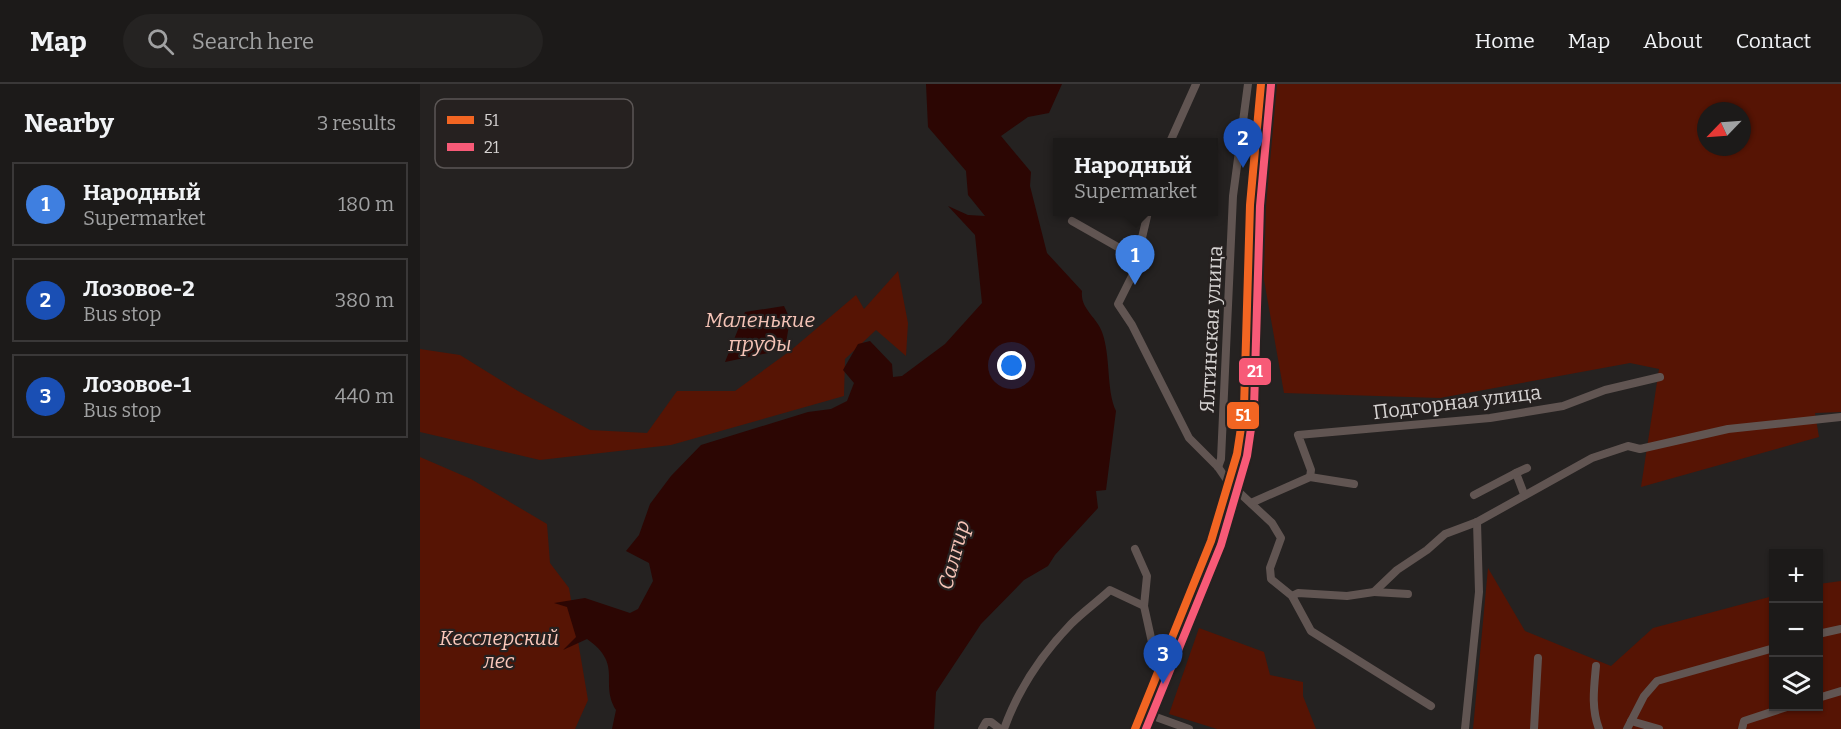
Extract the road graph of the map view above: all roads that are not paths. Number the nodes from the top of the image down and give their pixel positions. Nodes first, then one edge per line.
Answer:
1 (1196, 84) edge
2 (1248, 84) edge
3 (1261, 84) edge
4 (1172, 138) edge
5 (1147, 216) edge
6 (1072, 221) dead end
7 (1137, 258) junction
8 (1660, 378) dead end
9 (1841, 417) edge
10 (1218, 467) junction
11 (1527, 468) dead end
12 (1516, 473) junction
13 (1310, 477) junction
14 (1229, 483) junction
15 (1354, 484) dead end
16 (1524, 494) junction
17 (1474, 495) dead end
18 (1251, 503) junction
19 (1477, 522) junction
20 (1135, 549) dead end
21 (1374, 592) junction
22 (1408, 594) dead end
23 (1292, 596) junction
24 (1144, 606) junction
25 (1841, 629) edge
26 (1823, 633) edge
27 (1769, 649) edge
28 (1538, 658) dead end
29 (1162, 664) junction
30 (1596, 666) dead end
31 (1841, 691) edge
32 (1823, 696) edge
33 (1431, 706) dead end
34 (1775, 711) edge
35 (1142, 712) junction
36 (1629, 725) edge
37 (982, 729) edge
38 (1002, 729) edge
39 (1135, 729) edge
40 (1189, 729) edge
41 (1465, 729) edge
42 (1534, 729) edge
43 (1599, 729) edge
44 (1659, 729) edge
45 (1742, 729) edge

1 - 4 street
2 - 10 street, Ялтинская улица
3 - 14 main road
5 - 7 street
6 - 7 street
7 - 10 street
8 - 13 street, Подгорная улица
9 - 16 street
10 - 14 street
11 - 12 street
12 - 16 street
12 - 17 street
13 - 15 street
13 - 18 street
14 - 18 street
14 - 29 main road
16 - 19 street
18 - 23 street
19 - 21 street
19 - 41 street
20 - 24 street
21 - 22 street
21 - 23 street
23 - 33 street
24 - 29 street
24 - 38 street
25 - 26 street
27 - 36 street
28 - 42 street
29 - 35 main road
30 - 43 street
31 - 32 street
34 - 45 street
35 - 39 main road
35 - 40 street
36 - 44 street
37 - 38 street

